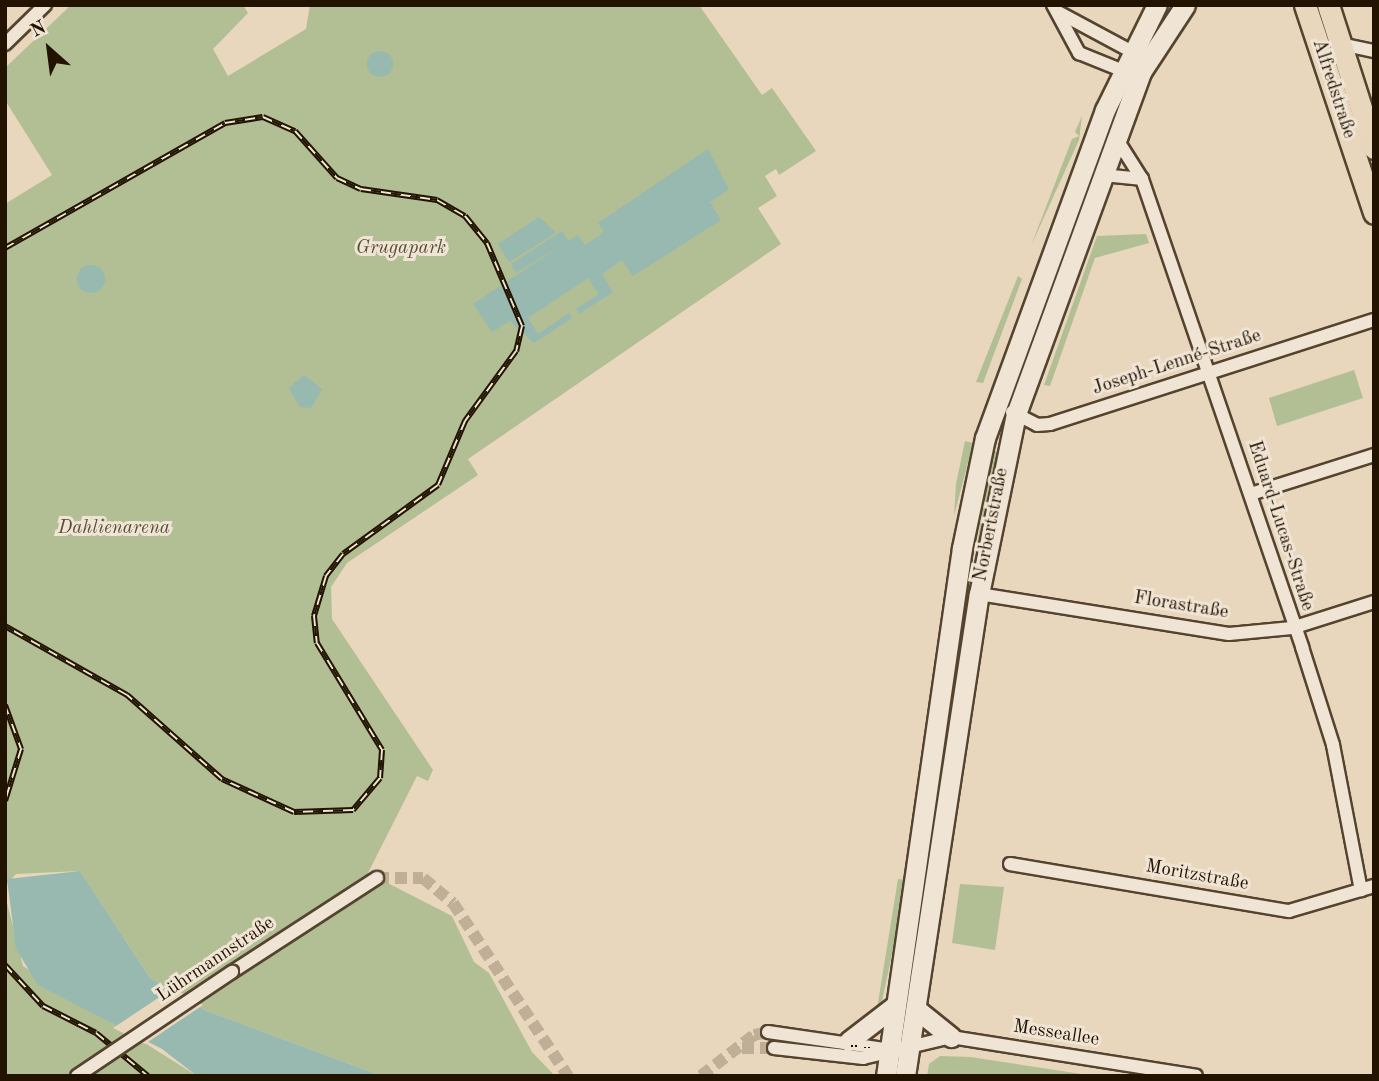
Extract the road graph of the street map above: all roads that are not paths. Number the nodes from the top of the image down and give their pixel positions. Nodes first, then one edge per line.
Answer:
1 (45, 5) edge
2 (1157, 5) edge
3 (1185, 5) edge
4 (1305, 5) edge
5 (1328, 5) edge
6 (1055, 9) edge
7 (1316, 38) junction
8 (5, 44) edge
9 (1341, 44) junction
10 (1374, 51) edge
11 (1134, 65) junction
12 (1116, 138) junction
13 (1374, 148) edge
14 (1102, 175) junction
15 (1142, 179) junction
16 (1374, 213) edge
17 (1374, 320) edge
18 (1209, 373) junction
19 (997, 401) junction
20 (1016, 414) junction
21 (1374, 455) edge
22 (1251, 495) junction
23 (979, 594) junction
24 (1374, 602) edge
25 (1292, 628) junction
26 (1010, 864) dead end
27 (377, 878) tunnel mouth
28 (1367, 888) edge
29 (895, 1005) junction
30 (916, 1009) junction
31 (768, 1032) tunnel mouth
32 (951, 1037) junction
33 (849, 1041) junction
34 (774, 1048) tunnel mouth
35 (900, 1048) junction
36 (1171, 1074) edge
37 (77, 1076) edge
38 (886, 1076) edge
39 (905, 1076) edge
40 (1196, 1076) edge

1 - 8 street
2 - 11 main road, Norbertstraße
3 - 11 main road, Norbertstraße
4 - 7 main road, Alfredstraße
5 - 9 main road, Alfredstraße
6 - 11 street
6 - 11 street
7 - 9 street
7 - 16 main road, Alfredstraße
9 - 10 street
9 - 13 main road, Alfredstraße
11 - 12 main road, Norbertstraße
11 - 19 main road, Norbertstraße
12 - 14 main road, Norbertstraße
12 - 15 street, Eduard-Lucas-Straße
14 - 15 street
14 - 20 main road, Norbertstraße
15 - 18 street, Eduard-Lucas-Straße
17 - 18 street, Joseph-Lenné-Straße
18 - 20 street, Joseph-Lenné-Straße
18 - 22 street, Eduard-Lucas-Straße
19 - 20 street, Joseph-Lenné-Straße
19 - 29 main road, Norbertstraße
20 - 23 main road, Norbertstraße
21 - 22 street
22 - 25 street, Eduard-Lucas-Straße
23 - 25 street, Florastraße
23 - 30 main road, Norbertstraße
24 - 25 street, Florastraße
25 - 28 street, Eduard-Lucas-Straße
26 - 28 street, Moritzstraße
27 - 37 street, Lührmannstraße, bridge
29 - 33 main road
29 - 35 main road, Norbertstraße
30 - 32 main road
30 - 35 main road, Norbertstraße
31 - 33 street
32 - 35 street, Messeallee
32 - 36 street, Messeallee
33 - 35 street
34 - 35 street
35 - 38 main road, Norbertstraße
35 - 39 main road, Norbertstraße
36 - 40 street, Messeallee

